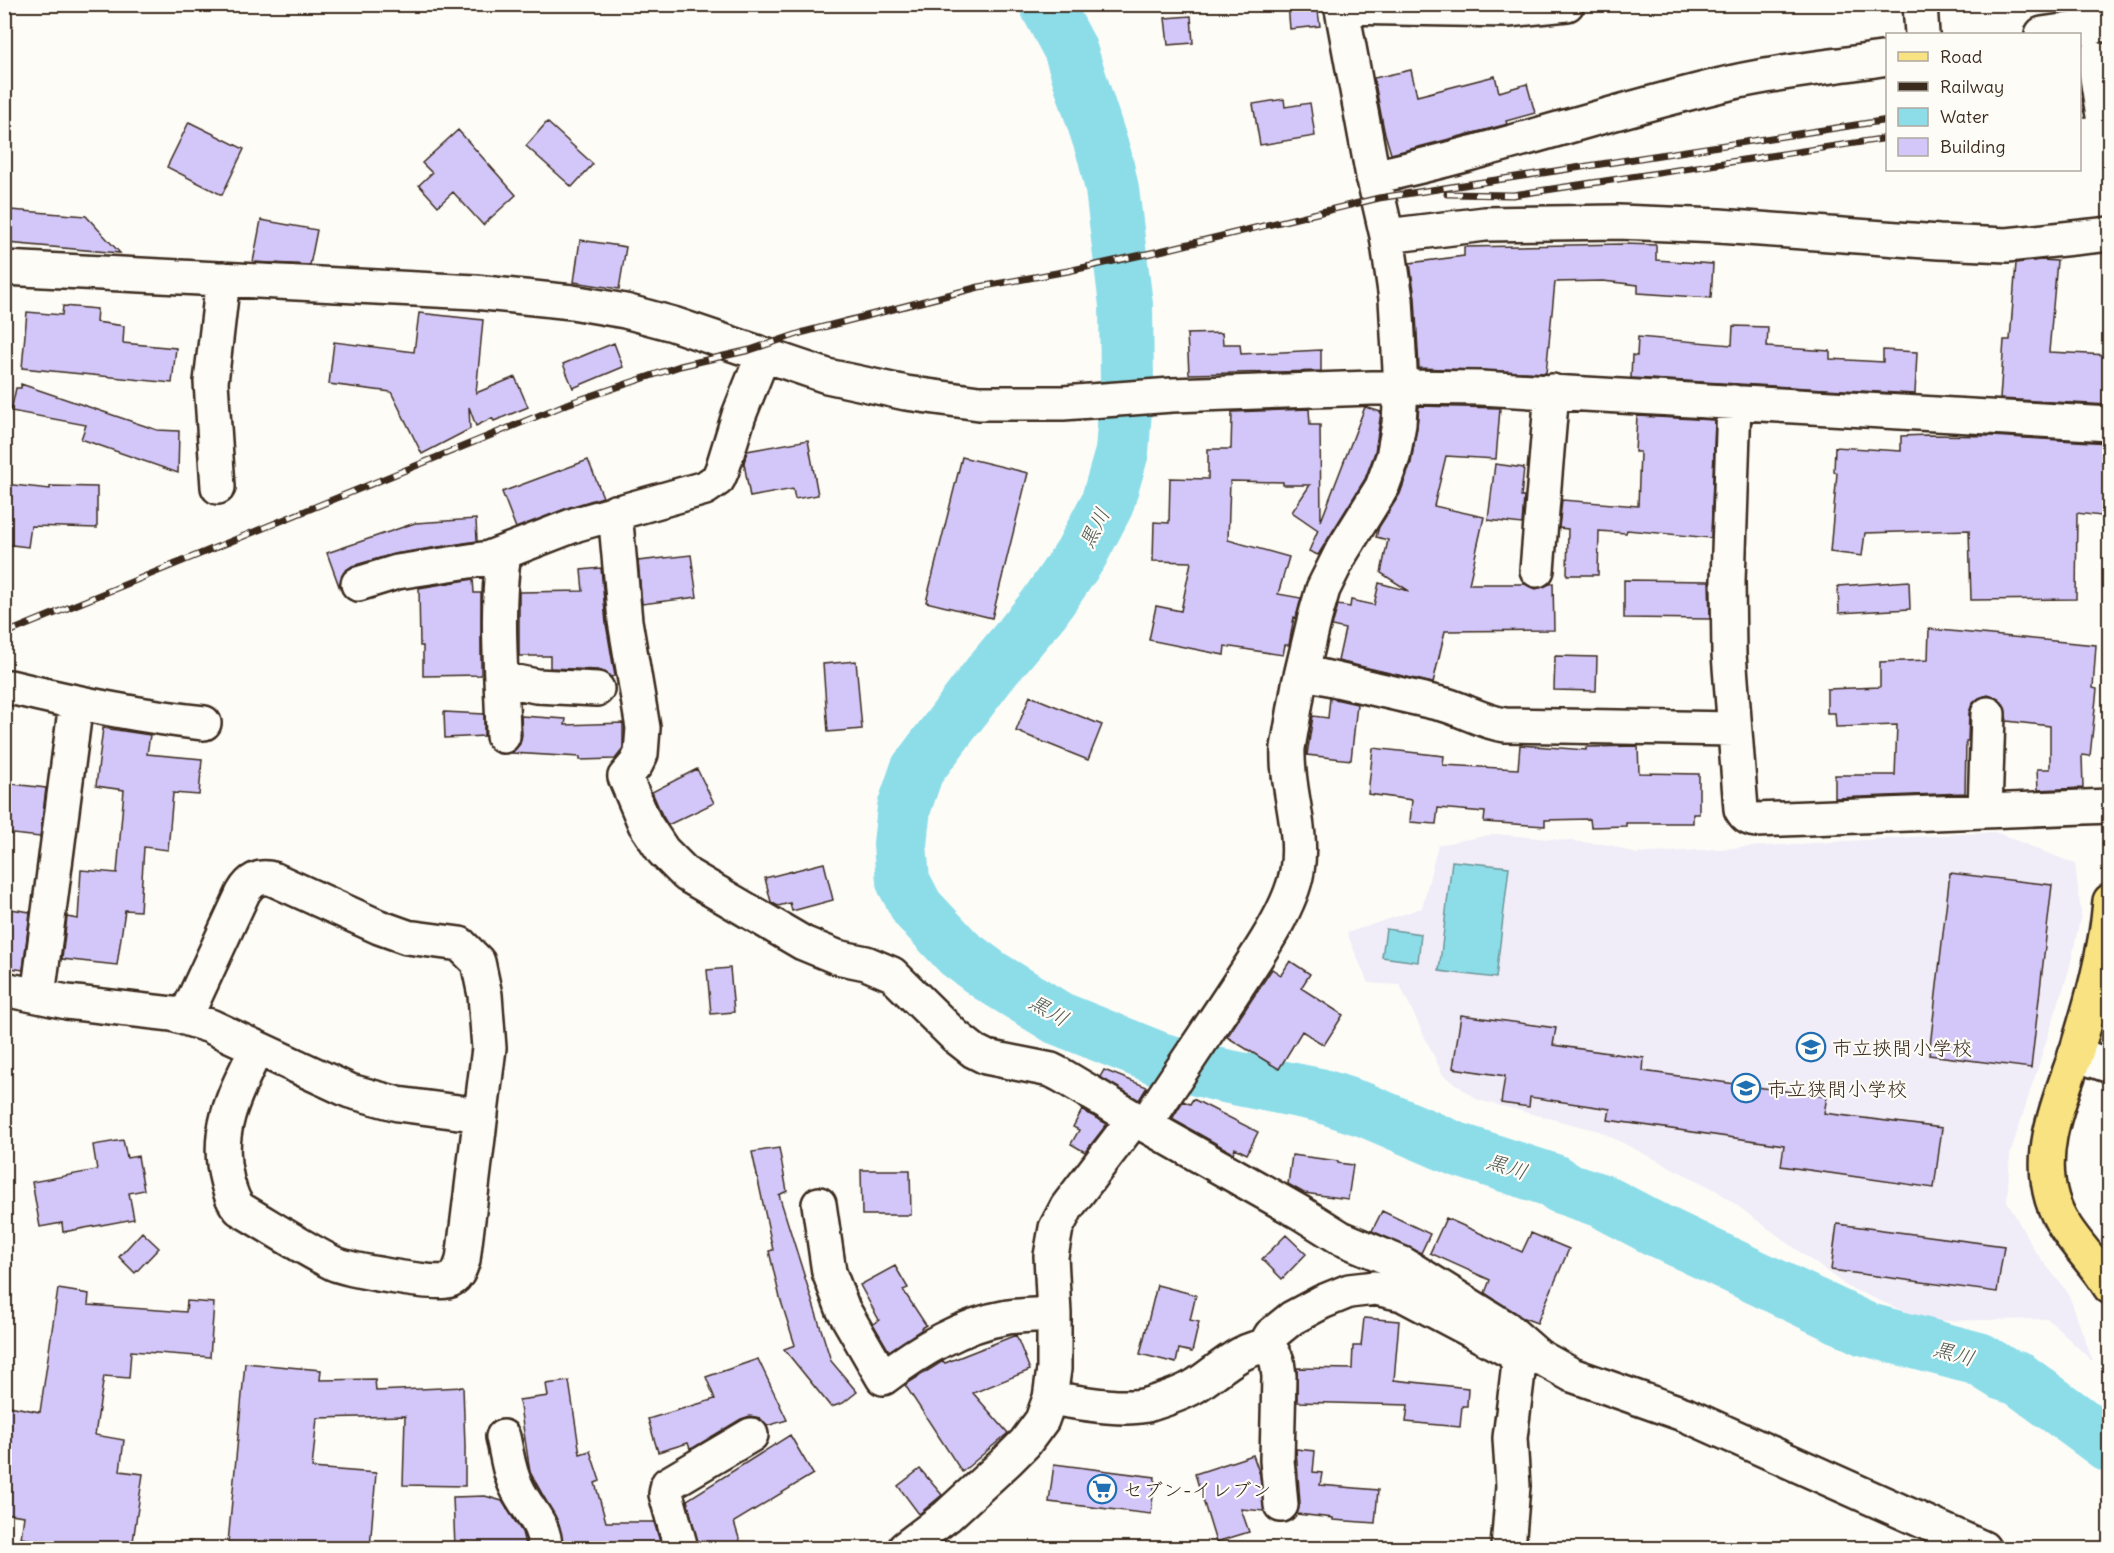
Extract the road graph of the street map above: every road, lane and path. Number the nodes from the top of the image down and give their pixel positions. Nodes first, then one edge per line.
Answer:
1 (1567, 4) edge
2 (1920, 4) edge
3 (1341, 6) edge
4 (2109, 24) edge
5 (1922, 33) edge
6 (2049, 33) edge
7 (2094, 57) dead end
8 (1886, 58) edge
9 (2103, 116) dead end
10 (1373, 177) junction
11 (2109, 234) edge
12 (1387, 236) junction
13 (4, 268) edge
14 (223, 279) junction
15 (764, 354) junction
16 (1401, 387) junction
17 (1552, 391) junction
18 (1734, 402) junction
19 (2109, 424) edge
20 (218, 487) dead end
21 (615, 512) junction
22 (504, 553) junction
23 (1537, 570) dead end
24 (358, 584) dead end
25 (1302, 672) junction
26 (502, 679) junction
27 (4, 688) edge
28 (597, 689) dead end
29 (76, 704) junction
30 (1988, 714) dead end
31 (204, 723) dead end
32 (1734, 729) junction
33 (503, 736) dead end
34 (2109, 806) edge
35 (1985, 811) junction
36 (2108, 919) edge
37 (4, 989) edge
38 (38, 996) junction
39 (185, 1018) junction
40 (257, 1047) junction
41 (2075, 1054) junction
42 (2109, 1066) edge
43 (481, 1115) junction
44 (1143, 1121) junction
45 (819, 1204) dead end
46 (2109, 1287) edge
47 (1054, 1314) junction
48 (1264, 1347) junction
49 (1524, 1356) junction
50 (1050, 1398) junction
51 (751, 1435) dead end
52 (503, 1437) dead end
53 (1281, 1505) dead end
54 (545, 1548) edge
55 (681, 1548) edge
56 (905, 1548) edge
57 (1508, 1548) edge
58 (1983, 1548) edge

1 - 3 street
2 - 5 street
3 - 10 street
4 - 6 street
7 - 9 street, bridge
8 - 10 street
10 - 12 street
11 - 12 street
12 - 16 street
13 - 14 street
14 - 15 street
14 - 20 street
15 - 16 street
15 - 21 street
16 - 17 street
16 - 25 street
17 - 18 street
17 - 23 street
18 - 19 street
18 - 32 street
21 - 22 street
21 - 44 street
22 - 24 street
22 - 26 street
25 - 32 street
25 - 44 street
26 - 28 street
26 - 33 street
27 - 29 street
29 - 31 street
29 - 38 street
30 - 35 street
32 - 35 street
34 - 35 street
36 - 41 main road
37 - 38 street
38 - 39 street
39 - 40 street
39 - 43 street
40 - 43 street
40 - 43 street
41 - 42 street
41 - 46 main road
44 - 47 street
44 - 49 street
45 - 47 street
47 - 50 street
48 - 49 street
48 - 50 street
48 - 53 street
49 - 57 street
49 - 58 street
50 - 56 street
51 - 55 street
52 - 54 street

